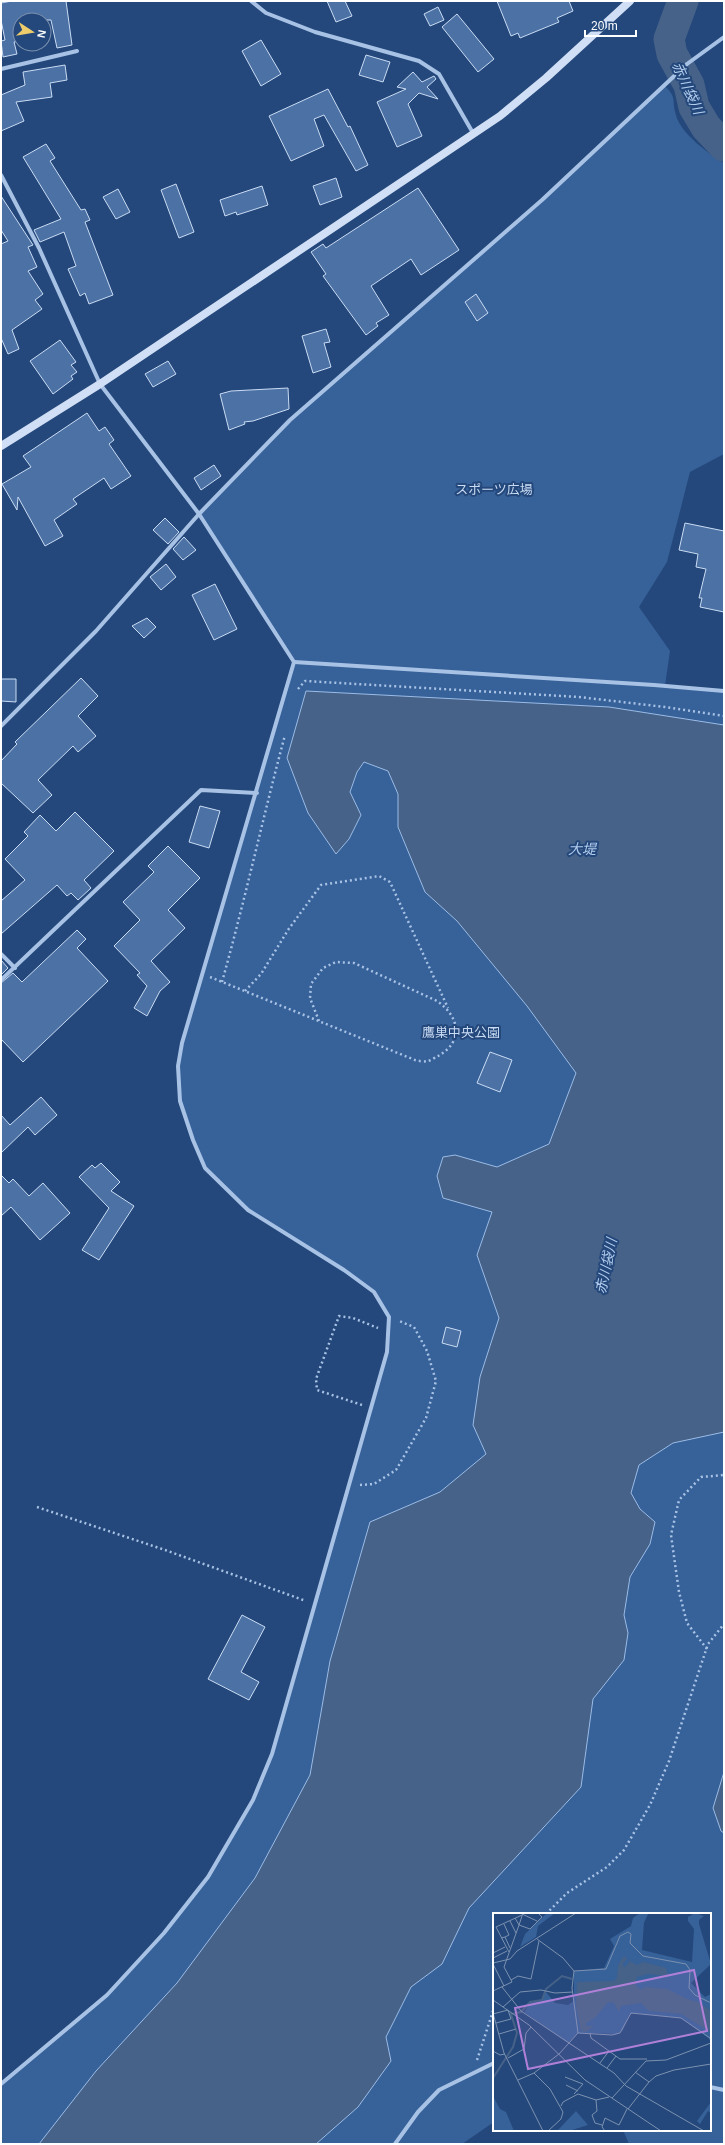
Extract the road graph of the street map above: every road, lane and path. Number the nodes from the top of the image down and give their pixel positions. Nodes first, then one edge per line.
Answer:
1 (251, 1) edge
2 (630, 1) edge
3 (724, 37) edge
4 (77, 51) dead end
5 (1, 69) edge
6 (473, 133) junction
7 (1, 175) edge
8 (100, 384) junction
9 (1, 446) edge
10 (199, 514) junction
11 (294, 662) junction
12 (297, 690) dead end
13 (724, 692) edge
14 (724, 716) edge
15 (1, 726) edge
16 (286, 734) dead end
17 (257, 793) junction
18 (1, 954) edge
19 (14, 968) junction
20 (203, 974) junction
21 (1, 980) edge
22 (222, 982) junction
23 (245, 991) junction
24 (448, 1009) junction
25 (319, 1021) junction
26 (389, 1317) junction
27 (388, 1332) junction
28 (372, 1409) junction
29 (724, 1475) edge
30 (349, 1487) junction
31 (38, 1507) dead end
32 (316, 1604) junction
33 (724, 1624) edge
34 (707, 1649) junction
35 (547, 1913) edge
36 (493, 2011) edge
37 (493, 2063) edge
38 (473, 2072) junction
39 (1, 2084) edge
40 (711, 2087) edge
41 (724, 2090) edge
42 (395, 2144) edge

1 - 6 street
2 - 6 street
3 - 10 street
4 - 5 street
6 - 8 street
7 - 8 street
8 - 9 street
8 - 10 street
10 - 11 street
10 - 15 street
11 - 13 street
11 - 17 street
12 - 14 path
16 - 22 path
17 - 19 street
17 - 20 street
18 - 19 street
19 - 21 street
20 - 22 path
20 - 26 street
22 - 23 path
23 - 24 path
23 - 25 path
24 - 25 path
24 - 25 path
26 - 27 street
26 - 30 path
27 - 28 street
27 - 28 path
28 - 30 street
29 - 34 path
30 - 32 street
31 - 32 path
32 - 39 street
33 - 34 path
34 - 35 path
36 - 38 path
37 - 38 street
38 - 42 street
40 - 41 street

